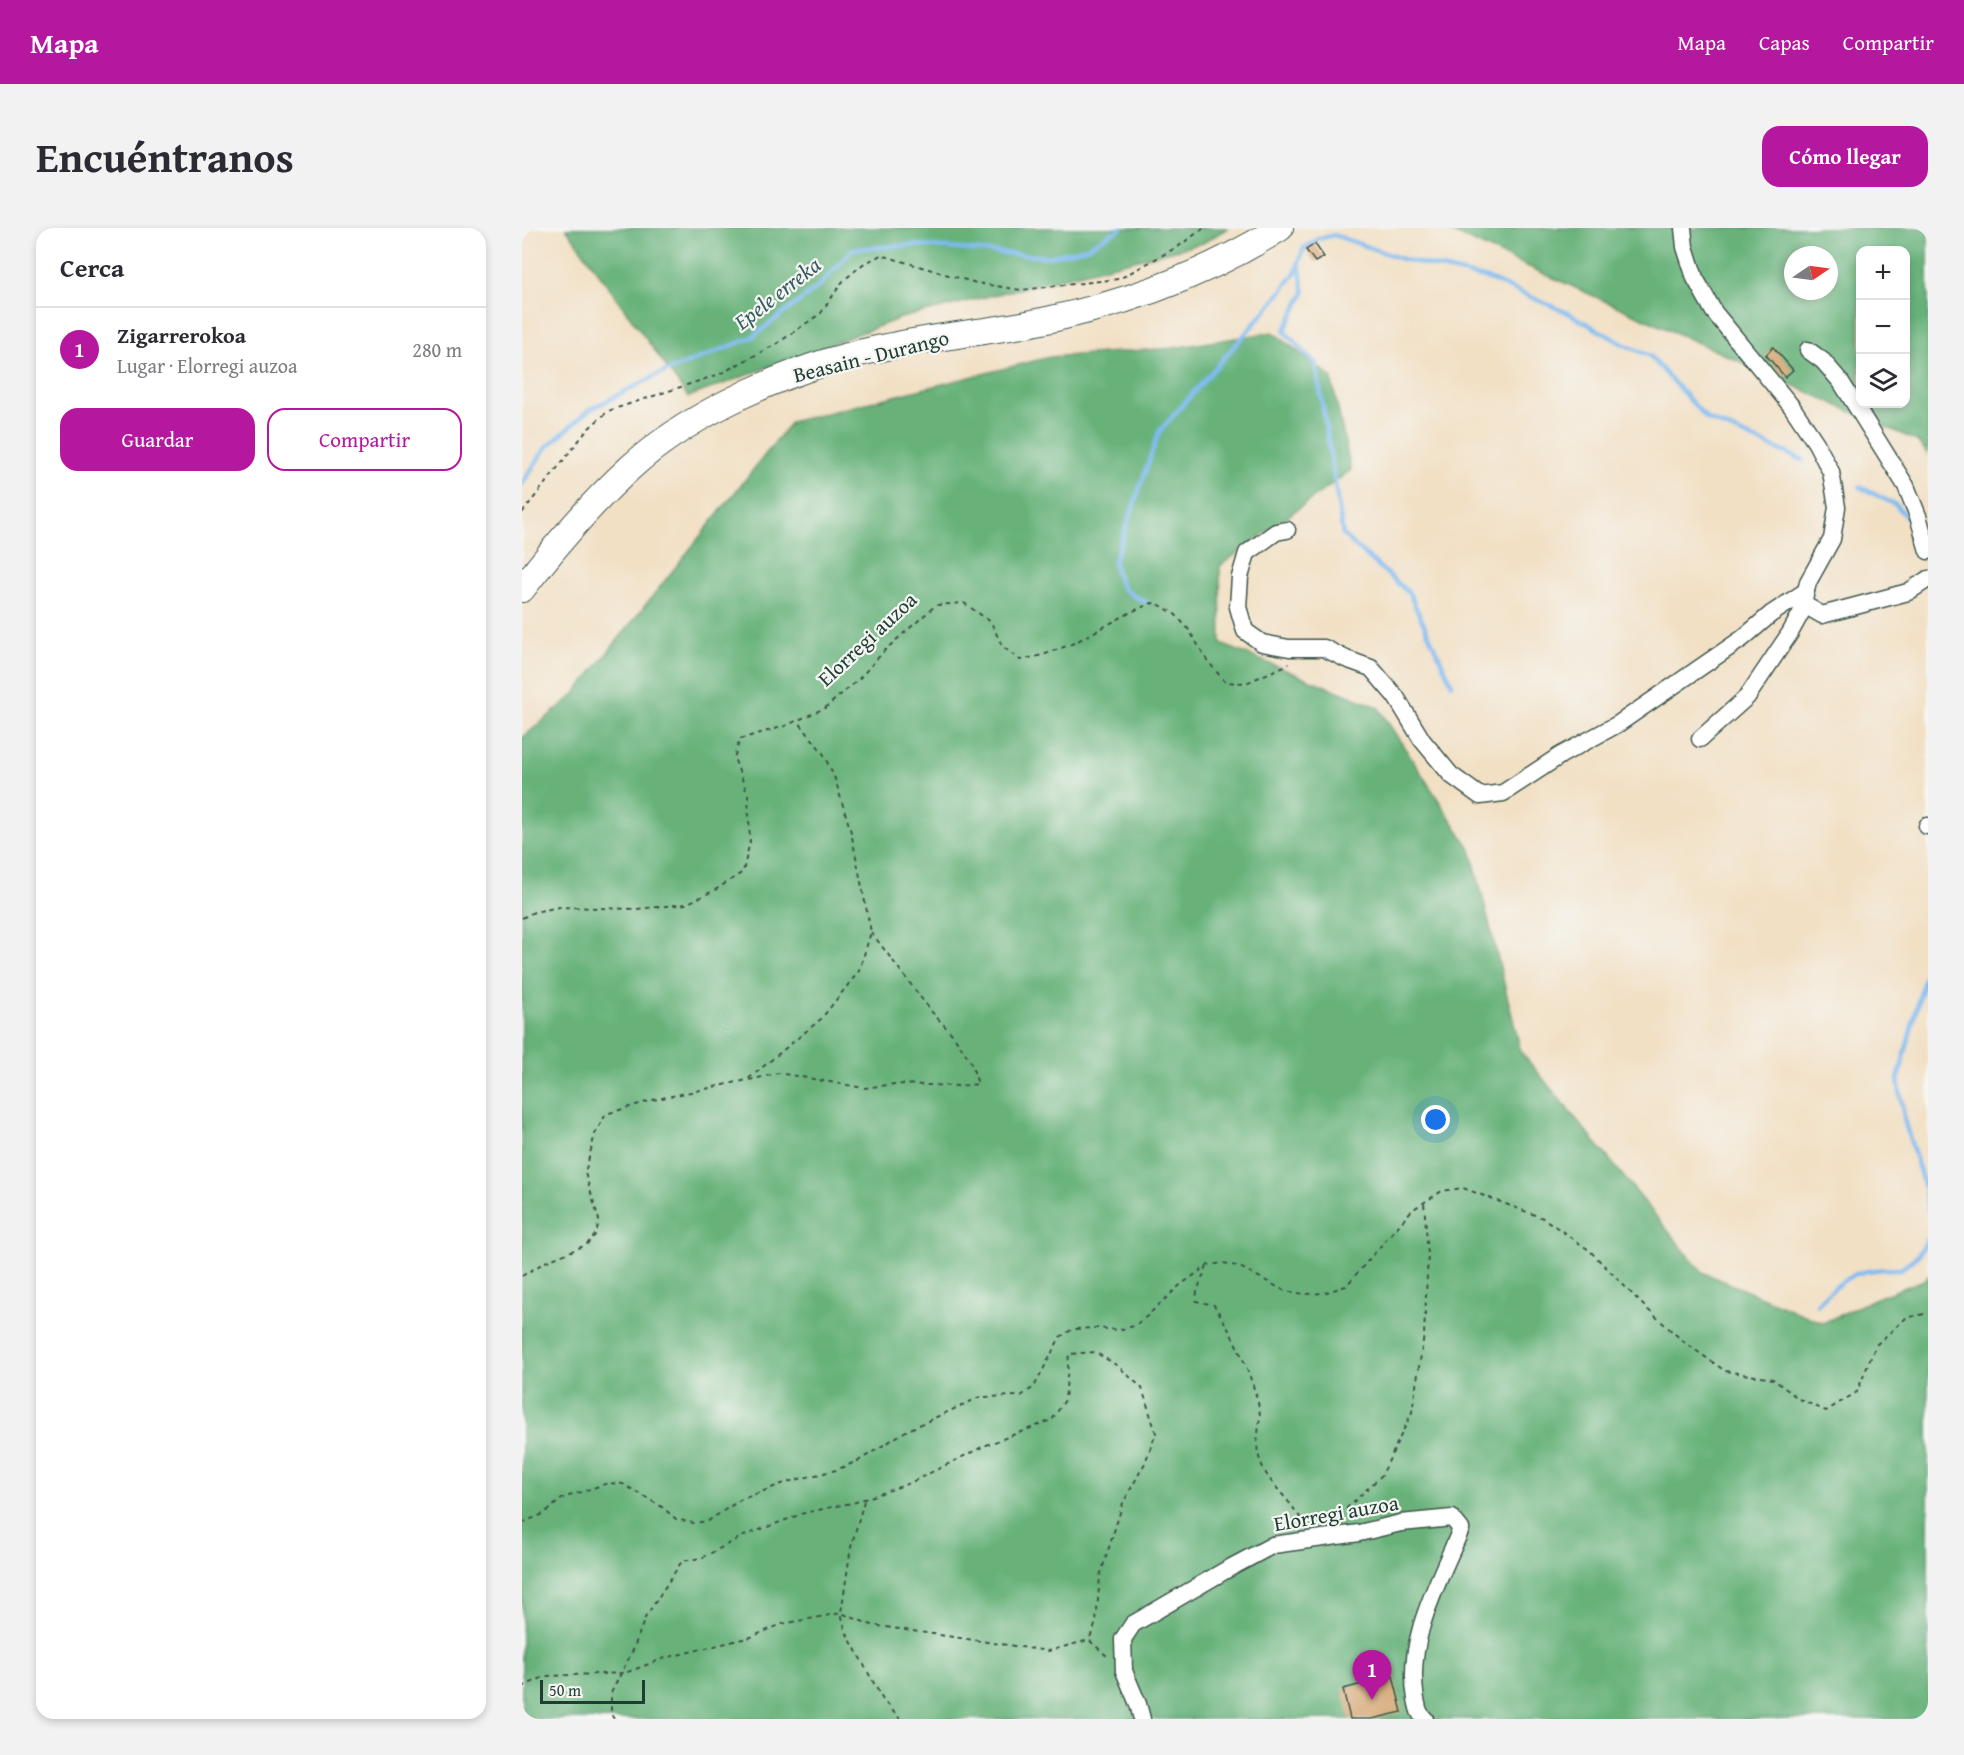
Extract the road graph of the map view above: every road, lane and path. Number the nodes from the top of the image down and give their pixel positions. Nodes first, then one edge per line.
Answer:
1 (1204, 228) edge
2 (1280, 228) edge
3 (1683, 228) edge
4 (1808, 350) dead end
5 (522, 513) edge
6 (1287, 530) dead end
7 (1928, 551) edge
8 (1928, 579) edge
9 (522, 589) edge
10 (1804, 598) junction
11 (1314, 648) junction
12 (798, 720) junction
13 (1700, 739) dead end
14 (522, 918) edge
15 (871, 932) junction
16 (747, 1080) junction
17 (1424, 1202) junction
18 (1208, 1265) junction
19 (522, 1276) edge
20 (1928, 1313) edge
21 (864, 1499) junction
22 (522, 1523) edge
23 (1314, 1540) junction
24 (841, 1613) junction
25 (1089, 1640) junction
26 (1124, 1671) junction
27 (621, 1673) junction
28 (522, 1687) edge
29 (614, 1719) edge
30 (900, 1719) edge
31 (1142, 1719) edge
32 (1425, 1719) edge

1 - 5 path
2 - 9 highway, Beasain - Durango
3 - 10 street
4 - 7 street
6 - 11 street
8 - 10 street
10 - 11 street
10 - 13 street
11 - 12 path, Elorregi auzoa
12 - 14 path, Elorregi auzoa
12 - 15 path
15 - 16 path
15 - 16 path
16 - 19 path
17 - 18 path
17 - 20 path
17 - 23 path
18 - 22 path
18 - 23 path
21 - 24 path
21 - 25 path
21 - 27 path
23 - 26 street, Elorregi auzoa
23 - 32 street, Elorregi auzoa
24 - 25 path
24 - 27 path
24 - 30 path
25 - 26 path
26 - 31 street, Elorregi auzoa
27 - 28 path
27 - 29 path

